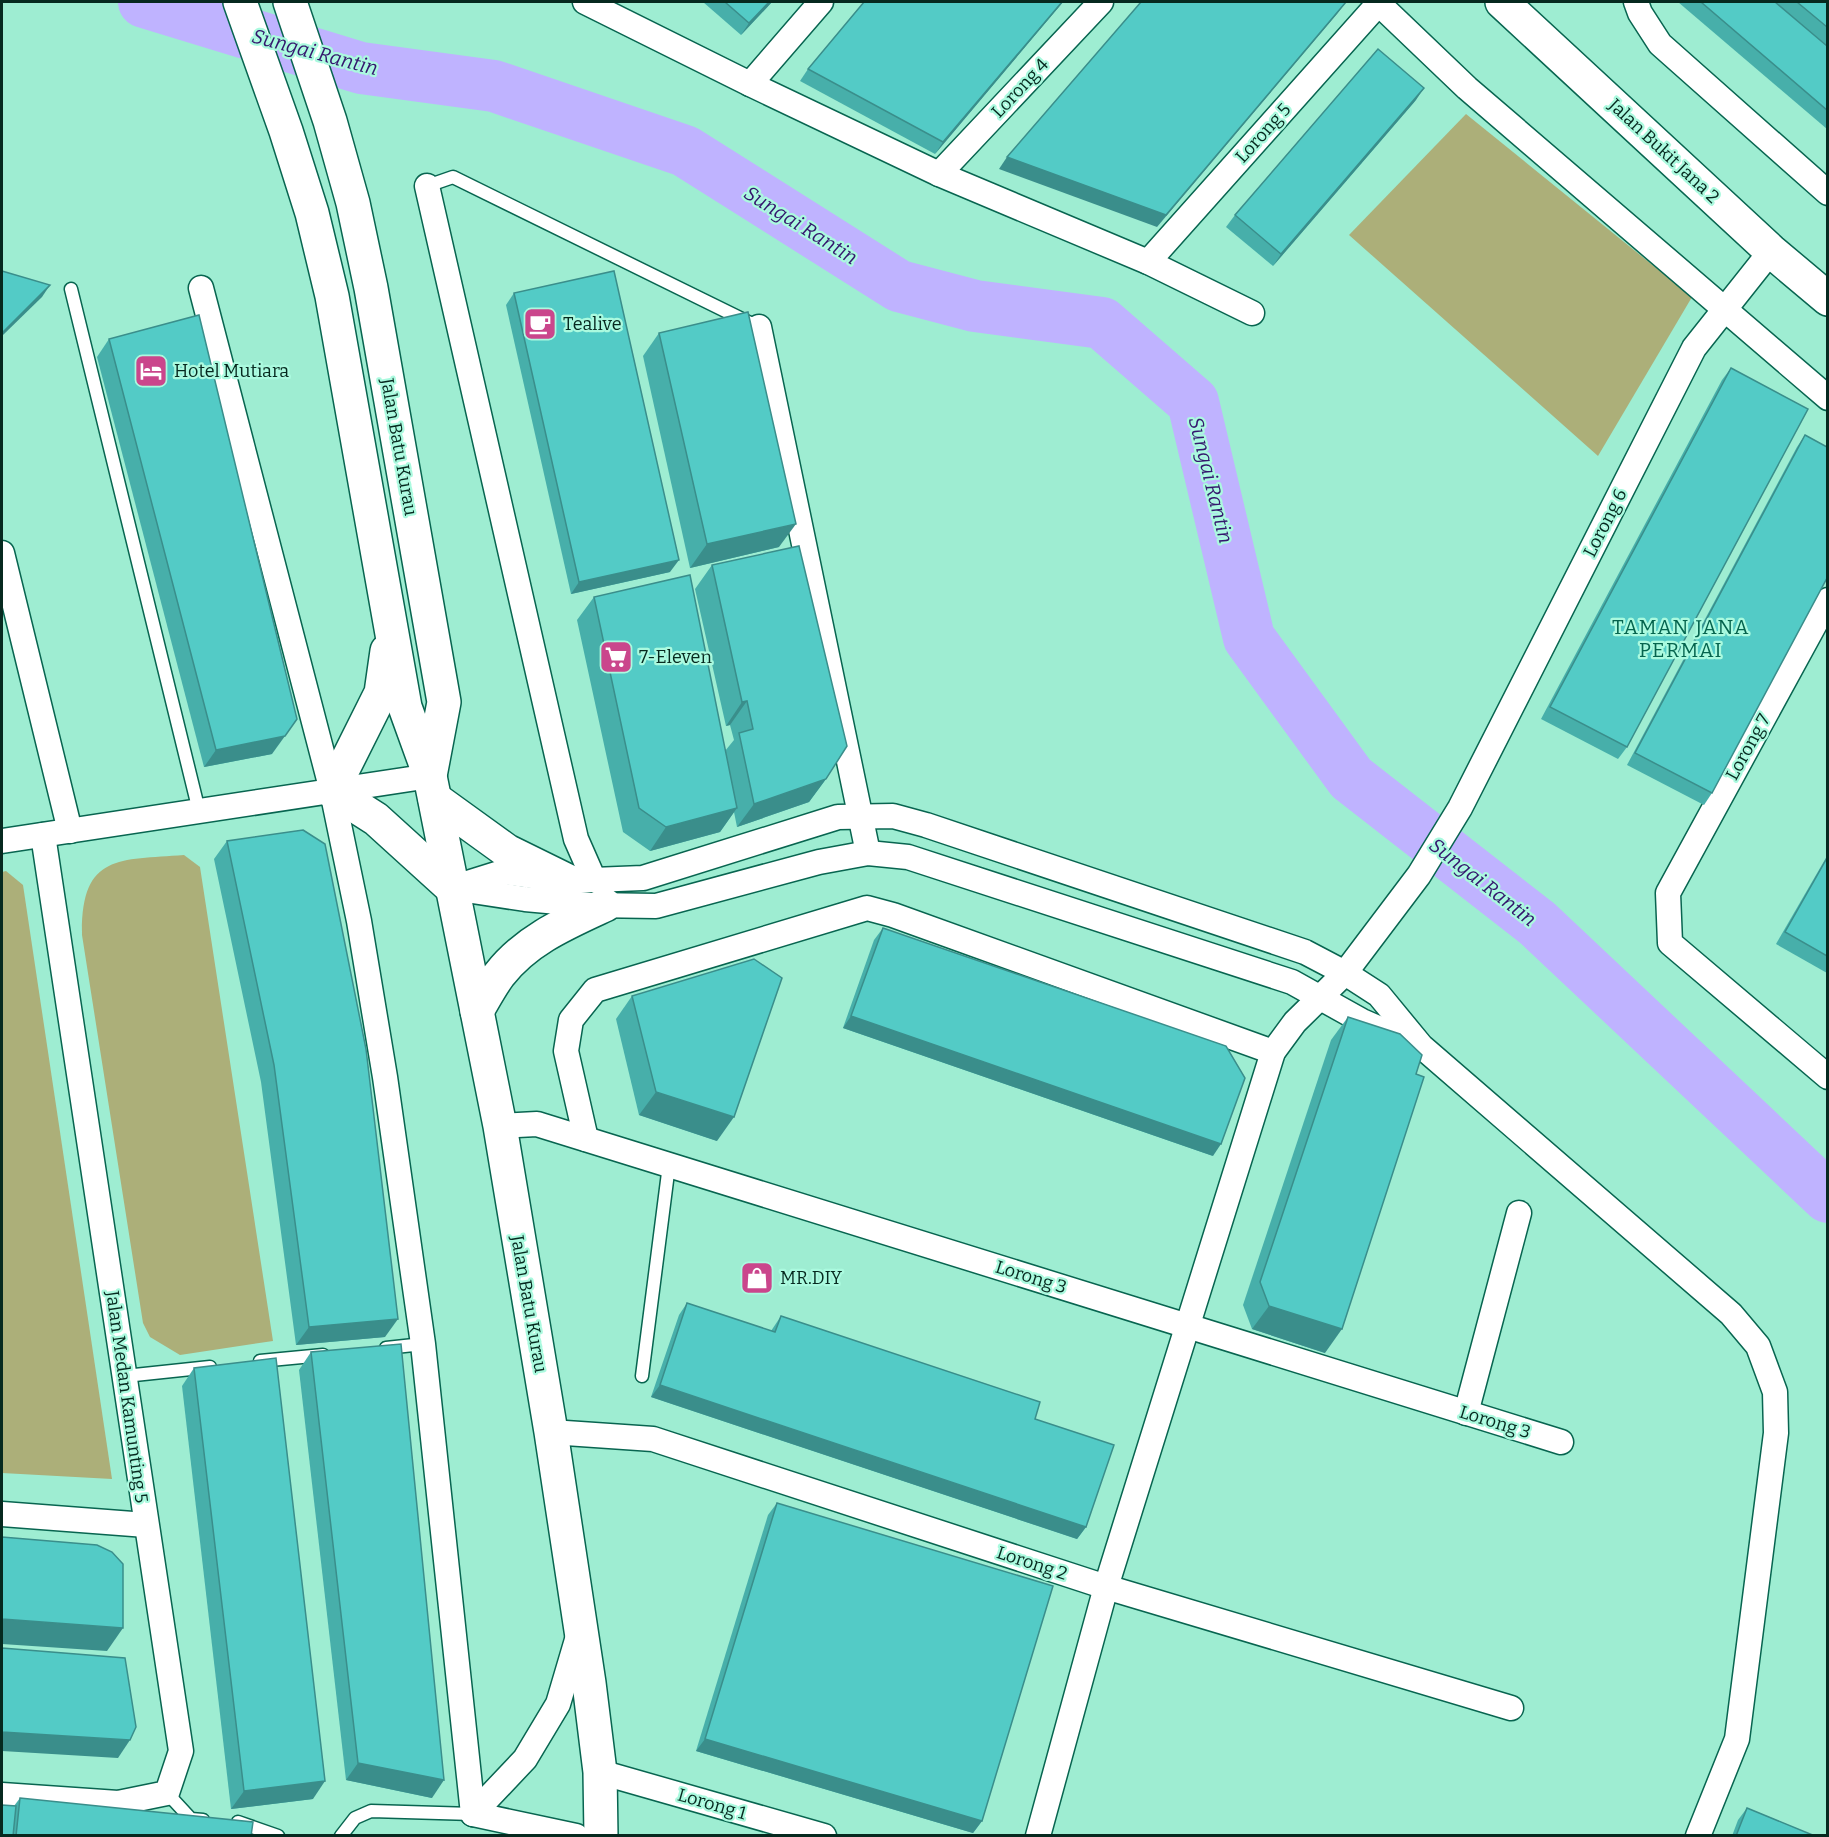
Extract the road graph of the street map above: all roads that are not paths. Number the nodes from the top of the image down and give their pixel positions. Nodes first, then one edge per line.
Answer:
1 (240, 2) edge
2 (290, 2) edge
3 (585, 2) edge
4 (821, 2) edge
5 (1101, 2) edge
6 (1378, 2) edge
7 (1636, 2) edge
8 (1510, 4) edge
9 (750, 84) junction
10 (939, 174) junction
11 (427, 186) joint
12 (1827, 193) edge
13 (1771, 251) junction
14 (1148, 262) junction
15 (201, 288) dead end
16 (70, 289) dead end
17 (1827, 299) edge
18 (1724, 310) junction
19 (1252, 313) dead end
20 (759, 327) joint
21 (1827, 398) edge
22 (2, 553) edge
23 (1827, 600) edge
24 (391, 625) junction
25 (433, 787) junction
26 (332, 791) junction
27 (199, 811) junction
28 (860, 816) junction
29 (70, 831) junction
30 (43, 835) junction
31 (2, 841) edge
32 (868, 853) junction
33 (453, 888) junction
34 (589, 889) junction
35 (1345, 973) junction
36 (1321, 997) junction
37 (477, 1011) junction
38 (1421, 1046) junction
39 (1273, 1052) junction
40 (1827, 1077) edge
41 (500, 1126) junction
42 (586, 1139) junction
43 (669, 1165) junction
44 (1519, 1213) dead end
45 (1188, 1326) junction
46 (423, 1344) junction
47 (377, 1349) edge
48 (331, 1354) edge
49 (251, 1362) edge
50 (228, 1365) edge
51 (124, 1376) junction
52 (642, 1376) dead end
53 (1467, 1413) junction
54 (551, 1432) junction
55 (1561, 1442) dead end
56 (2, 1514) edge
57 (146, 1525) junction
58 (1106, 1587) junction
59 (580, 1628) junction
60 (1511, 1708) dead end
61 (600, 1772) junction
62 (167, 1793) junction
63 (2, 1795) edge
64 (473, 1814) junction
65 (278, 1836) edge
66 (341, 1836) edge
67 (576, 1836) edge
68 (601, 1836) edge
69 (824, 1836) edge
70 (1038, 1836) edge
71 (1698, 1836) edge

1 - 24 main road, Jalan Batu Kurau
2 - 25 main road, Jalan Batu Kurau
3 - 9 street
4 - 9 street
5 - 10 street, Lorong 4
6 - 14 street, Lorong 5
6 - 18 street
7 - 12 street
8 - 13 main road, Jalan Bukit Jana 2
9 - 10 street
10 - 14 street
11 - 20 lane
11 - 34 street
13 - 17 main road, Jalan Bukit Jana 2
13 - 18 street, Lorong 6
14 - 19 street
15 - 26 street
16 - 27 lane
18 - 21 street
18 - 35 street, Lorong 6
20 - 28 street
22 - 29 street
23 - 40 street, Lorong 7
24 - 25 main road, Jalan Batu Kurau
24 - 26 main road
25 - 26 street
25 - 33 main road, Jalan Batu Kurau
25 - 34 main road
26 - 27 street
26 - 33 main road
26 - 46 street
27 - 29 street
28 - 32 street
28 - 34 street
28 - 35 street
29 - 30 street
30 - 31 street
30 - 51 street, Jalan Medan Kamunting 5
32 - 34 street
32 - 36 street
33 - 34 street
33 - 34 street
33 - 37 main road, Jalan Batu Kurau
34 - 37 main road
35 - 36 street, Lorong 6
35 - 38 street
36 - 38 street
36 - 39 street, Lorong 6
37 - 41 main road, Jalan Batu Kurau
38 - 71 street
39 - 42 street
39 - 45 street, Lorong 6
41 - 42 street, Lorong 3
41 - 54 main road, Jalan Batu Kurau
42 - 43 street, Lorong 3
43 - 45 street, Lorong 3
43 - 52 lane
44 - 53 street
45 - 53 street, Lorong 3
45 - 58 street, Lorong 6
46 - 47 lane
46 - 64 street
48 - 49 lane
50 - 51 lane
51 - 57 street, Jalan Medan Kamunting 5
53 - 55 street, Lorong 3
54 - 58 street, Lorong 2
54 - 59 main road, Jalan Batu Kurau
56 - 57 street
57 - 62 street, Jalan Medan Kamunting 5
58 - 60 street, Lorong 2
58 - 70 street, Lorong 6
59 - 61 main road, Jalan Batu Kurau
59 - 64 street
61 - 68 main road, Jalan Batu Kurau
61 - 69 street, Lorong 1
62 - 63 street
62 - 65 lane
64 - 66 lane
64 - 67 street

